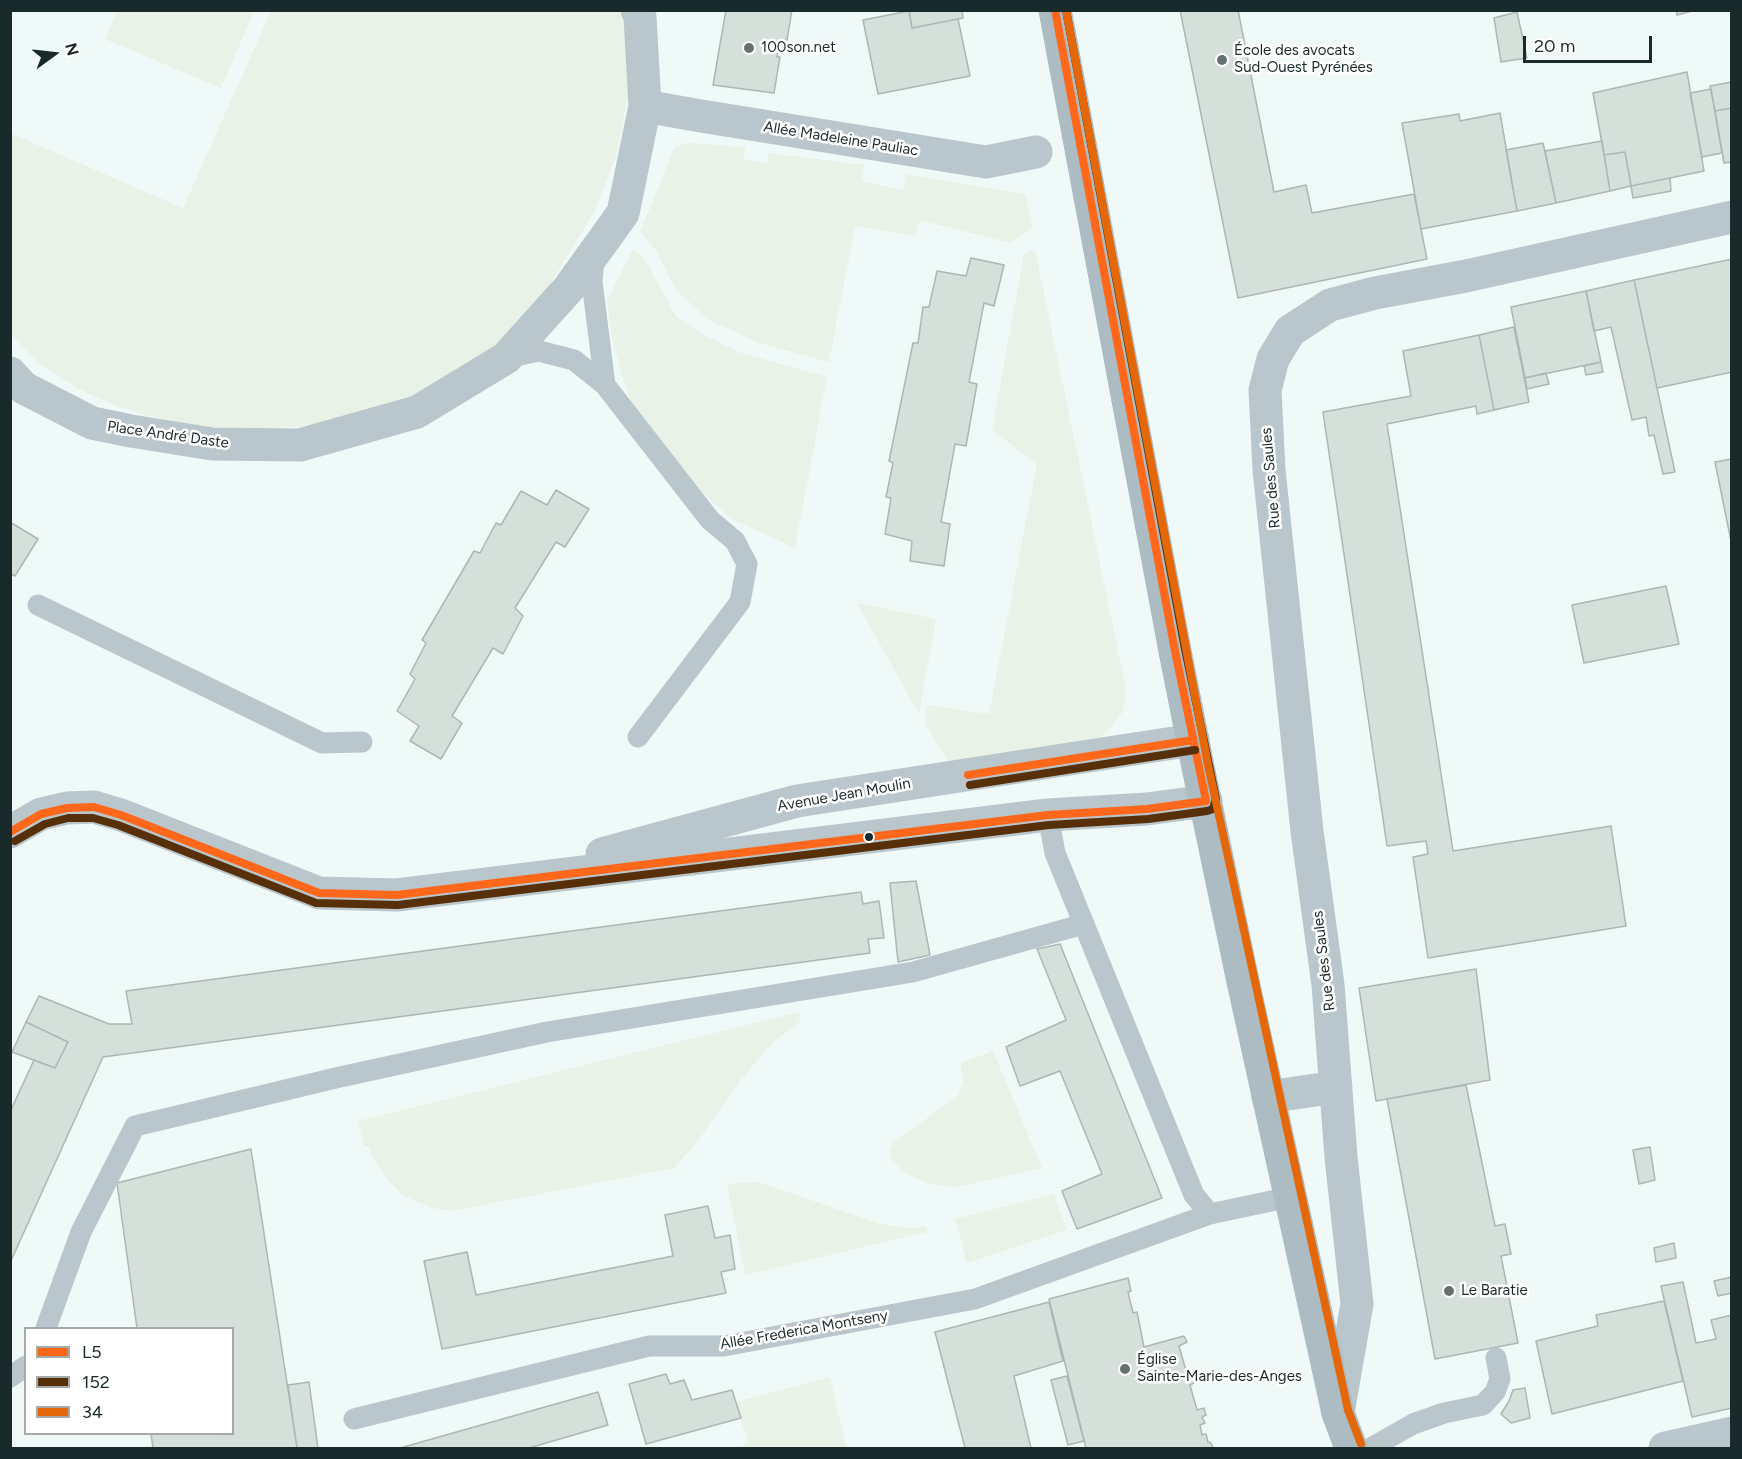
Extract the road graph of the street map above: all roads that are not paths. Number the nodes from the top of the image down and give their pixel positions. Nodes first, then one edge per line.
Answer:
1 (637, 10) edge
2 (1055, 10) edge
3 (645, 105) junction
4 (1036, 152) dead end
5 (1731, 217) edge
6 (595, 253) junction
7 (506, 358) junction
8 (605, 384) junction
9 (15, 390) edge
10 (38, 605) dead end
11 (638, 737) dead end
12 (1193, 740) junction
13 (363, 742) dead end
14 (1206, 801) junction
15 (1048, 815) junction
16 (10, 832) edge
17 (502, 883) junction
18 (1084, 924) junction
19 (1336, 1087) junction
20 (1268, 1097) junction
21 (1290, 1197) junction
22 (1210, 1214) junction
23 (47, 1327) edge
24 (1496, 1358) dead end
25 (24, 1367) edge
26 (10, 1377) edge
27 (1338, 1413) junction
28 (354, 1419) dead end
29 (1731, 1433) edge
30 (1351, 1449) edge
31 (1371, 1449) edge
32 (1665, 1449) edge

1 - 3 street, Place André Daste
2 - 12 main road
3 - 4 street, Allée Madeleine Pauliac
3 - 6 street, Place André Daste
5 - 19 street, Rue des Saules
6 - 7 street, Place André Daste
6 - 8 lane
7 - 8 lane
7 - 9 street, Place André Daste
8 - 11 lane
10 - 13 lane
12 - 14 main road
12 - 17 street, Avenue Jean Moulin
14 - 15 street, Avenue Jean Moulin
14 - 20 main road
15 - 17 street, Avenue Jean Moulin
15 - 18 lane
16 - 17 street, Avenue Jean Moulin
18 - 22 lane
18 - 23 lane
19 - 20 street
19 - 27 street, Rue des Saules
20 - 21 main road
21 - 22 lane, Allée Frederica Montseny
21 - 27 main road
22 - 28 lane, Allée Frederica Montseny
24 - 31 lane
25 - 26 lane
27 - 30 main road
29 - 32 street

